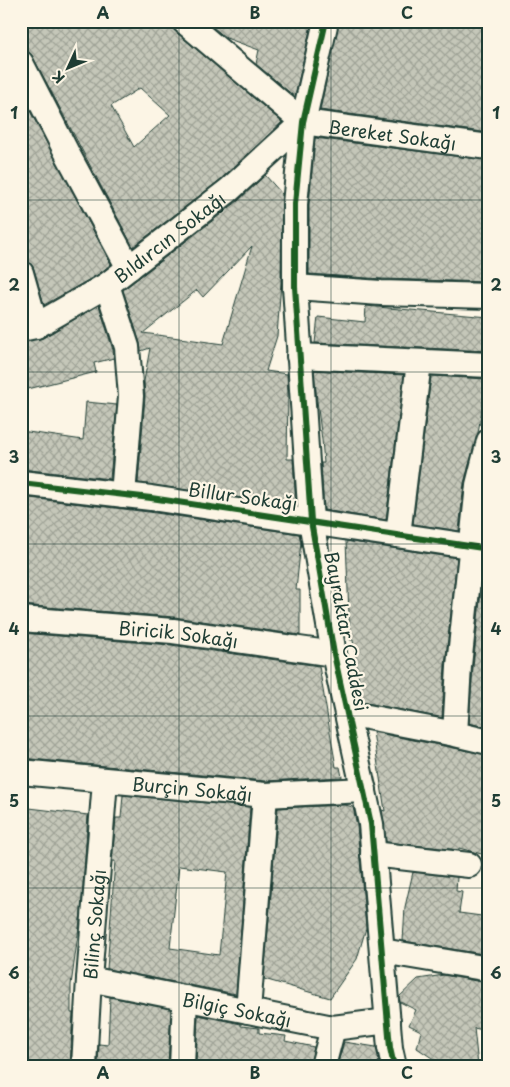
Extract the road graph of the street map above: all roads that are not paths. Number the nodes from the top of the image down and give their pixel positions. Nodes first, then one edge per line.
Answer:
1 (184, 21) edge
2 (326, 21) edge
3 (21, 63) edge
4 (303, 122) junction
5 (489, 147) edge
6 (129, 268) junction
7 (21, 273) edge
8 (107, 285) junction
9 (295, 287) junction
10 (489, 296) edge
11 (29, 328) edge
12 (299, 356) junction
13 (419, 362) junction
14 (489, 365) edge
15 (489, 441) edge
16 (21, 483) edge
17 (123, 495) junction
18 (311, 521) junction
19 (398, 535) junction
20 (480, 548) edge
21 (21, 619) edge
22 (334, 654) junction
23 (347, 713) junction
24 (455, 734) junction
25 (489, 742) edge
26 (21, 772) edge
27 (105, 781) junction
28 (364, 790) junction
29 (264, 795) junction
30 (374, 854) junction
31 (469, 865) dead end
32 (382, 951) junction
33 (489, 969) edge
34 (88, 979) junction
35 (185, 998) junction
36 (248, 1011) junction
37 (388, 1021) junction
38 (332, 1028) junction
39 (84, 1066) edge
40 (182, 1066) edge
41 (323, 1066) edge
42 (394, 1066) edge

1 - 4 street, Bereket Sokağı
2 - 4 street, Bayraktar Caddesi
3 - 6 street
4 - 5 street, Bereket Sokağı
4 - 6 street, Bıldırcın Sokağı
4 - 9 street, Bayraktar Caddesi
6 - 8 street, Bıldırcın Sokağı
7 - 11 street
8 - 11 street, Bıldırcın Sokağı
8 - 17 street
9 - 10 street
9 - 12 street, Bayraktar Caddesi
12 - 13 street
12 - 18 street, Bayraktar Caddesi
13 - 14 street
13 - 19 street
15 - 20 street
16 - 17 street, Billur Sokağı
17 - 18 street, Billur Sokağı
18 - 19 street, Billur Sokağı
18 - 22 street, Bayraktar Caddesi
19 - 20 street, Billur Sokağı
20 - 24 street
21 - 22 street, Biricik Sokağı
22 - 23 street, Bayraktar Caddesi
23 - 24 street
23 - 28 street, Bayraktar Caddesi
24 - 25 street
26 - 27 street, Burçin Sokağı
27 - 29 street, Burçin Sokağı
27 - 34 street, Bilinç Sokağı
28 - 29 street, Burçin Sokağı
28 - 30 street, Bayraktar Caddesi
29 - 36 street
30 - 31 street
30 - 32 street, Bayraktar Caddesi
32 - 33 street
32 - 37 street, Bayraktar Caddesi
34 - 35 street, Bilgiç Sokağı
34 - 39 street, Bilinç Sokağı
35 - 36 street, Bilgiç Sokağı
35 - 40 street
36 - 38 street, Bilgiç Sokağı
37 - 38 street, Bilgiç Sokağı
37 - 42 street, Bayraktar Caddesi
38 - 41 street

